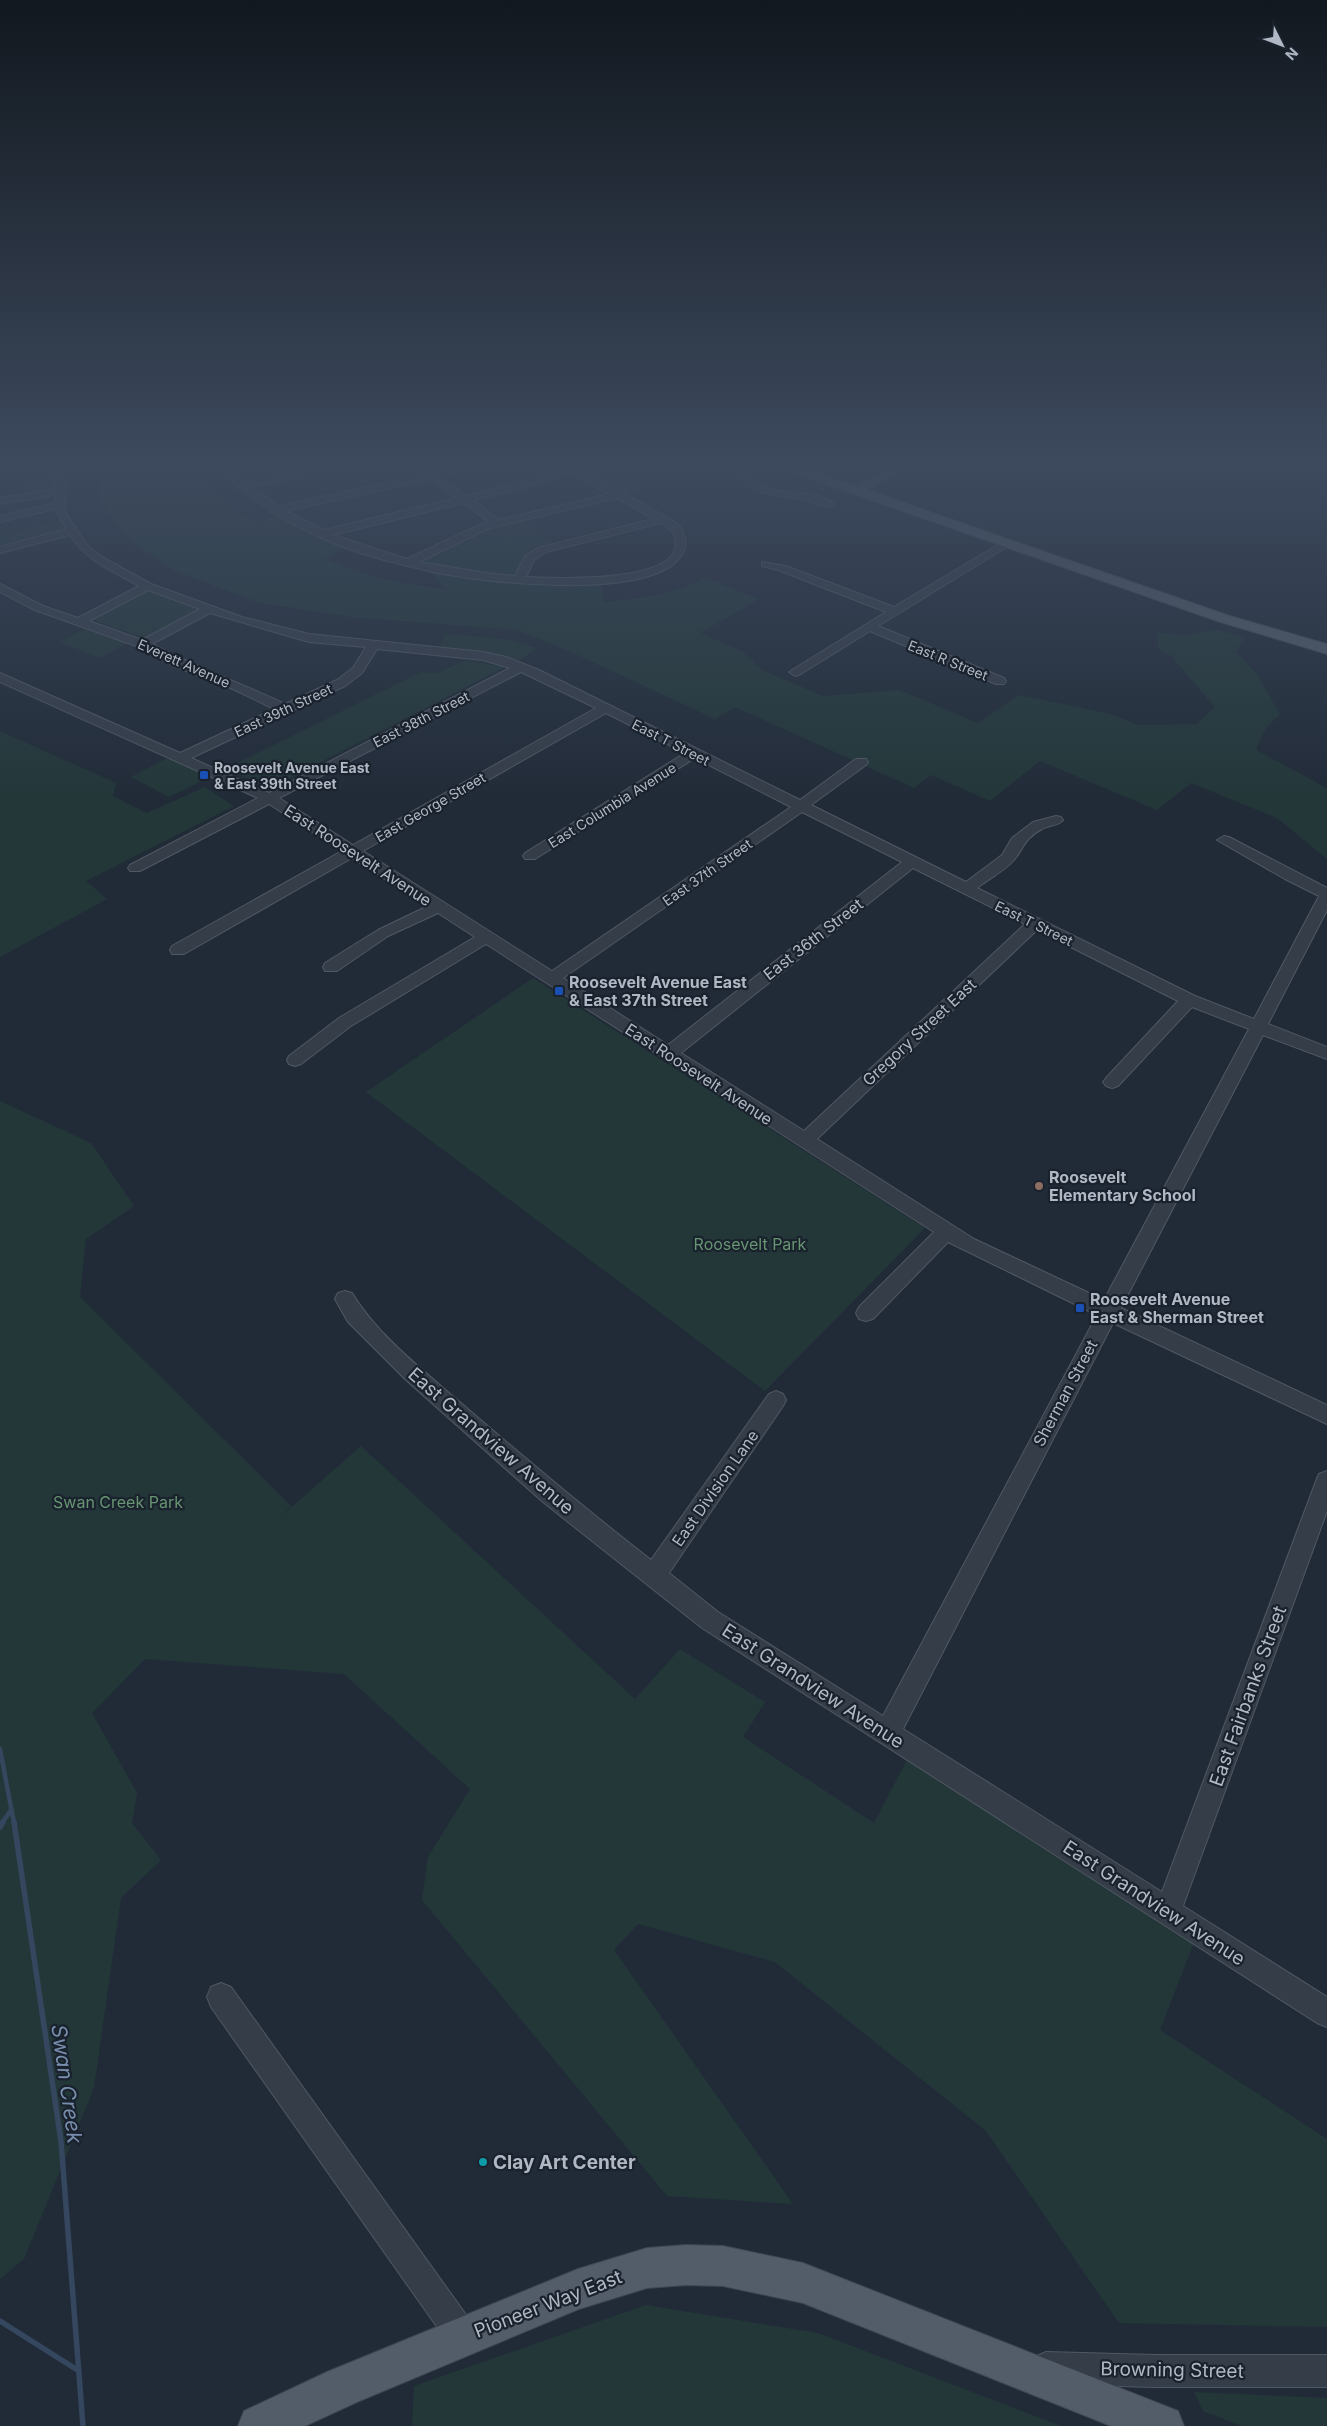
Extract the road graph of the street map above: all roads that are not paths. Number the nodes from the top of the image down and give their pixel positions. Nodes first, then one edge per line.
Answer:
1 (126, 574) edge
2 (464, 574) edge
3 (522, 574) edge
4 (640, 574) edge
5 (798, 574) edge
6 (955, 574) edge
7 (1097, 574) edge
8 (519, 580) junction
9 (147, 586) junction
10 (0, 587) edge
11 (209, 609) junction
12 (895, 611) junction
13 (81, 621) junction
14 (869, 627) junction
15 (143, 644) junction
16 (373, 646) junction
17 (1327, 649) edge
18 (521, 667) junction
19 (795, 672) dead end
20 (0, 677) edge
21 (1000, 681) dead end
22 (284, 709) junction
23 (604, 709) junction
24 (693, 754) junction
25 (180, 758) junction
26 (861, 762) dead end
27 (269, 798) junction
28 (800, 807) junction
29 (1056, 820) dead end
30 (1224, 840) dead end
31 (353, 851) junction
32 (530, 856) dead end
33 (912, 857) junction
34 (135, 868) dead end
35 (966, 889) junction
36 (1327, 895) edge
37 (439, 907) junction
38 (1034, 924) junction
39 (486, 937) junction
40 (178, 950) dead end
41 (331, 968) dead end
42 (551, 979) junction
43 (1189, 1000) junction
44 (1259, 1027) junction
45 (1327, 1053) edge
46 (668, 1054) junction
47 (295, 1060) dead end
48 (1112, 1082) dead end
49 (804, 1141) junction
50 (946, 1232) junction
51 (345, 1299) dead end
52 (1108, 1311) junction
53 (866, 1313) dead end
54 (776, 1400) dead end
55 (1327, 1415) edge
56 (1327, 1481) edge
57 (653, 1577) junction
58 (887, 1734) junction
59 (1168, 1911) junction
60 (221, 1998) dead end
61 (1327, 2014) edge
62 (463, 2337) junction
63 (1017, 2367) junction
64 (1327, 2371) edge
65 (259, 2426) edge
66 (1162, 2426) edge

1 - 9 street, East T Street
2 - 8 street
3 - 8 street
4 - 8 street
5 - 12 street
6 - 12 street
7 - 17 main road
9 - 11 street, East T Street
9 - 13 street
10 - 13 street, Everett Avenue
11 - 15 street
11 - 16 street, East T Street
12 - 14 street
13 - 15 street, Everett Avenue
14 - 19 street
14 - 21 street, East R Street
15 - 22 street, Everett Avenue
16 - 18 street, East T Street
16 - 22 street, East 39th Street
18 - 23 street, East T Street
18 - 27 street, East 38th Street
20 - 25 street, East Roosevelt Avenue
22 - 25 street, East 39th Street
23 - 24 street, East T Street
23 - 31 street, East George Street
24 - 28 street, East T Street
24 - 32 street, East Columbia Avenue
25 - 27 street, East Roosevelt Avenue
26 - 28 street, East 37th Street
27 - 31 street, East Roosevelt Avenue
27 - 34 street, East 38th Street
28 - 33 street, East T Street
28 - 42 street, East 37th Street
29 - 35 street
30 - 36 street
31 - 37 street, East Roosevelt Avenue
31 - 40 street, East George Street
33 - 35 street, East T Street
33 - 46 street, East 36th Street
35 - 38 street, East T Street
36 - 44 street, Sherman Street
37 - 39 street, East Roosevelt Avenue
37 - 41 street
38 - 43 street, East T Street
38 - 49 street, Gregory Street East
39 - 42 street, East Roosevelt Avenue
39 - 47 street
42 - 46 street, East Roosevelt Avenue
43 - 44 street, East T Street
43 - 48 street
44 - 45 street, East T Street
44 - 52 street, Sherman Street
46 - 49 street, East Roosevelt Avenue
49 - 50 street, East Roosevelt Avenue
50 - 52 street, East Roosevelt Avenue
50 - 53 street
51 - 57 street, East Grandview Avenue
52 - 55 street, East Roosevelt Avenue
52 - 58 street, Sherman Street
54 - 57 street, East Division Lane
56 - 59 street, East Fairbanks Street
57 - 58 street, East Grandview Avenue
58 - 59 street, East Grandview Avenue
59 - 61 street, East Grandview Avenue
60 - 62 street
62 - 63 main road, Pioneer Way East
62 - 65 main road, Pioneer Way East
63 - 64 street, Browning Street
63 - 66 main road, Pioneer Way East

